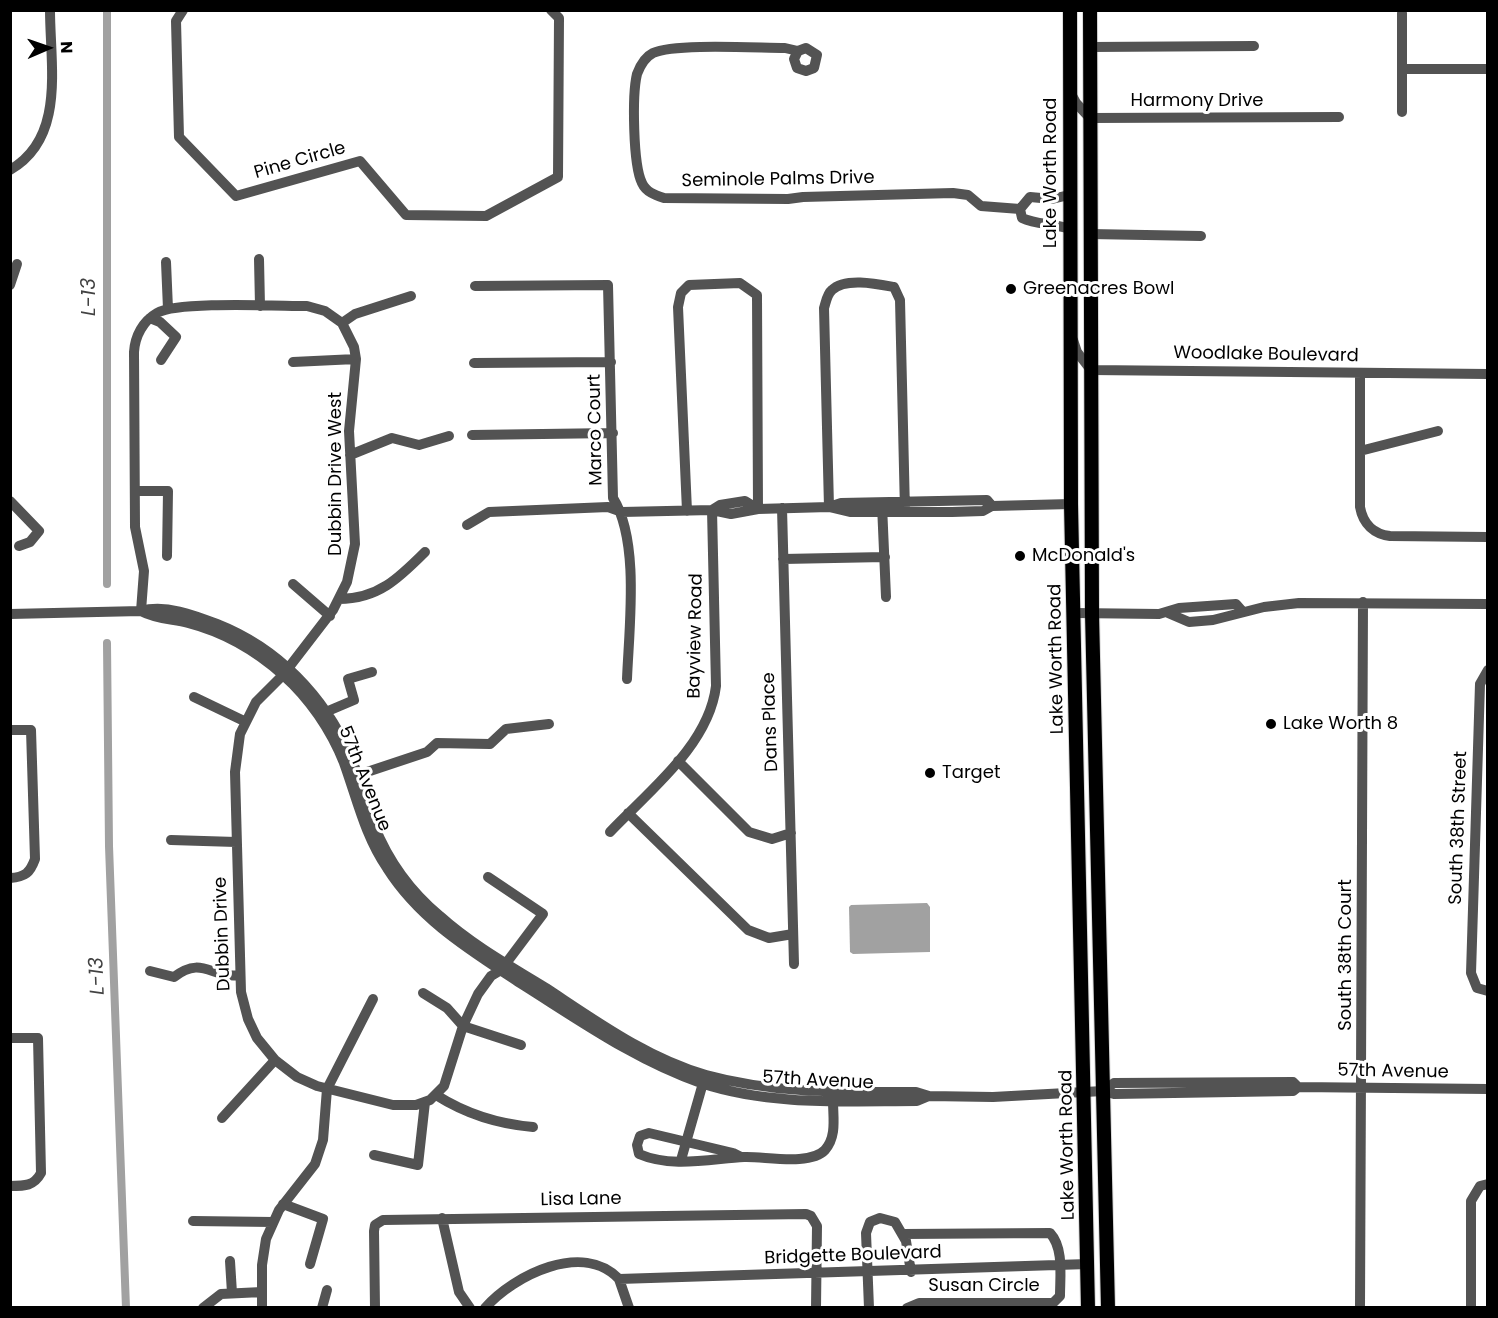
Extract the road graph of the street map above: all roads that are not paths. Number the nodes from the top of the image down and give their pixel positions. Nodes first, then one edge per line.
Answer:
1 (50, 10) edge
2 (183, 10) edge
3 (551, 10) edge
4 (1070, 10) edge
5 (1082, 10) edge
6 (1090, 10) edge
7 (1402, 13) dead end
8 (1254, 46) dead end
9 (1090, 47) junction
10 (798, 51) dead end
11 (1402, 69) junction
12 (1488, 69) edge
13 (1069, 90) junction
14 (1402, 112) dead end
15 (1339, 117) dead end
16 (1090, 118) junction
17 (1069, 124) junction
18 (10, 170) edge
19 (1069, 195) junction
20 (1020, 209) junction
21 (1069, 229) junction
22 (1090, 234) junction
23 (1201, 236) dead end
24 (259, 259) dead end
25 (166, 262) dead end
26 (17, 264) dead end
27 (10, 285) edge
28 (475, 286) dead end
29 (411, 296) dead end
30 (260, 306) junction
31 (168, 309) junction
32 (150, 318) junction
33 (342, 323) junction
34 (1069, 329) junction
35 (356, 359) junction
36 (160, 360) dead end
37 (292, 362) dead end
38 (611, 362) junction
39 (474, 363) dead end
40 (1091, 370) junction
41 (1360, 373) junction
42 (1488, 374) edge
43 (1438, 431) dead end
44 (613, 433) junction
45 (472, 435) dead end
46 (449, 436) dead end
47 (1360, 451) junction
48 (350, 455) junction
49 (135, 491) junction
50 (10, 501) edge
51 (1071, 504) junction
52 (883, 506) junction
53 (904, 506) junction
54 (829, 507) junction
55 (782, 508) junction
56 (758, 509) junction
57 (712, 510) junction
58 (687, 511) junction
59 (622, 512) junction
60 (467, 525) dead end
61 (1488, 537) edge
62 (19, 546) dead end
63 (425, 552) dead end
64 (167, 556) dead end
65 (885, 557) junction
66 (783, 559) junction
67 (293, 584) dead end
68 (886, 597) dead end
69 (339, 599) junction
70 (1363, 602) junction
71 (1488, 604) edge
72 (141, 611) junction
73 (1243, 612) junction
74 (1075, 613) junction
75 (1092, 613) junction
76 (1168, 613) junction
77 (10, 614) edge
78 (330, 616) junction
79 (1488, 670) edge
80 (286, 671) junction
81 (372, 672) dead end
82 (627, 679) dead end
83 (194, 697) dead end
84 (322, 713) junction
85 (244, 721) junction
86 (549, 724) dead end
87 (10, 730) edge
88 (1077, 745) junction
89 (678, 761) junction
90 (353, 777) junction
91 (628, 813) junction
92 (610, 832) dead end
93 (791, 833) junction
94 (171, 840) dead end
95 (236, 842) junction
96 (1080, 851) junction
97 (1098, 852) junction
98 (488, 877) dead end
99 (10, 878) edge
100 (793, 934) junction
101 (1100, 942) junction
102 (794, 964) dead end
103 (504, 967) junction
104 (150, 971) dead end
105 (240, 975) junction
106 (1482, 990) edge
107 (423, 993) dead end
108 (373, 999) dead end
109 (463, 1026) junction
110 (10, 1038) edge
111 (521, 1045) dead end
112 (275, 1060) junction
113 (703, 1083) junction
114 (1362, 1088) junction
115 (327, 1089) junction
116 (1488, 1089) edge
117 (1103, 1091) junction
118 (1084, 1093) junction
119 (436, 1095) junction
120 (929, 1096) junction
121 (833, 1101) junction
122 (425, 1102) junction
123 (222, 1118) dead end
124 (533, 1127) dead end
125 (686, 1142) junction
126 (374, 1155) dead end
127 (741, 1157) junction
128 (681, 1160) junction
129 (1484, 1185) edge
130 (10, 1186) edge
131 (284, 1204) junction
132 (442, 1218) junction
133 (193, 1221) dead end
134 (273, 1222) junction
135 (903, 1234) junction
136 (230, 1261) dead end
137 (310, 1264) dead end
138 (1088, 1264) junction
139 (1060, 1265) junction
140 (911, 1272) junction
141 (867, 1273) junction
142 (816, 1274) junction
143 (619, 1279) junction
144 (327, 1290) dead end
145 (262, 1292) junction
146 (232, 1293) junction
147 (204, 1308) edge
148 (262, 1308) edge
149 (322, 1308) edge
150 (375, 1308) edge
151 (470, 1308) edge
152 (486, 1308) edge
153 (629, 1308) edge
154 (816, 1308) edge
155 (869, 1308) edge
156 (907, 1308) edge
157 (1088, 1308) edge
158 (1108, 1308) edge
159 (1360, 1308) edge
160 (1471, 1308) edge

1 - 18 street
2 - 3 street, Pine Circle
4 - 13 main road, Lake Worth Road
5 - 9 main road
6 - 9 main road, Lake Worth Road
7 - 11 street
8 - 9 street
9 - 16 main road, Lake Worth Road
10 - 20 street, Seminole Palms Drive
11 - 12 street
11 - 14 street
13 - 16 street
13 - 17 main road, Lake Worth Road
15 - 16 street, Harmony Drive
16 - 22 main road, Lake Worth Road
17 - 19 main road, Lake Worth Road
17 - 22 main road
19 - 20 street, Seminole Palms Drive
19 - 21 main road, Lake Worth Road
20 - 21 street, Seminole Palms Drive
21 - 34 main road, Lake Worth Road
22 - 23 street
22 - 40 main road, Lake Worth Road
24 - 30 street
25 - 31 street
26 - 27 street
28 - 38 street, Marco Court
29 - 33 street
30 - 31 street
30 - 33 street
31 - 32 street
32 - 36 street
32 - 49 street
33 - 35 street, Dubbin Drive West
34 - 40 street
34 - 51 main road, Lake Worth Road
35 - 37 street
35 - 48 street, Dubbin Drive West
38 - 39 street
38 - 44 street, Marco Court
40 - 41 street, Woodlake Boulevard
40 - 75 main road, Lake Worth Road
41 - 42 street, Woodlake Boulevard
41 - 47 street
43 - 47 street
44 - 45 street
44 - 59 street, Marco Court
46 - 48 street
47 - 61 street
48 - 69 street, Dubbin Drive West
49 - 64 street
49 - 72 street
50 - 62 street
51 - 53 street
51 - 74 main road, Lake Worth Road
52 - 53 street
52 - 54 street
52 - 65 street
53 - 54 street
54 - 55 street
55 - 56 street
55 - 66 street, Dans Place
56 - 57 street
56 - 58 street
57 - 58 street
57 - 89 street, Bayview Road
58 - 59 street
59 - 60 street
59 - 82 street, Marco Court
63 - 69 street
65 - 66 street
65 - 68 street
66 - 93 street, Dans Place
67 - 78 street
69 - 78 street, Dubbin Drive West
70 - 71 street
70 - 73 street
70 - 114 street, South 38th Court
72 - 77 street, 57th Avenue
72 - 80 street, 57th Avenue
73 - 76 street
73 - 76 street
74 - 75 street
74 - 88 main road, Lake Worth Road
75 - 76 street
75 - 97 main road, Lake Worth Road
78 - 80 street, Dubbin Drive West
79 - 106 street, South 38th Street
80 - 84 street, 57th Avenue
80 - 85 street, Dubbin Drive
81 - 84 street
83 - 85 street
84 - 90 street, 57th Avenue
85 - 95 street, Dubbin Drive
86 - 90 street
87 - 99 street
88 - 96 main road, Lake Worth Road
88 - 97 main road
89 - 91 street, Bayview Road
89 - 93 street
90 - 103 street, 57th Avenue
91 - 92 street, Bayview Road
91 - 100 street
93 - 100 street, Dans Place
94 - 95 street
95 - 105 street, Dubbin Drive
96 - 101 main road
96 - 118 main road, Lake Worth Road
97 - 101 main road, Lake Worth Road
98 - 103 street, Dubbin Drive
100 - 102 street, Dans Place
101 - 117 main road, Lake Worth Road
103 - 109 street, Dubbin Drive
103 - 113 street, 57th Avenue
103 - 120 street, 57th Avenue
104 - 105 street
105 - 112 street, Dubbin Drive
107 - 109 street
108 - 115 street
109 - 111 street
109 - 119 street, Dubbin Drive
110 - 130 street
112 - 115 street, Dubbin Drive
112 - 123 street
113 - 121 street, 57th Avenue
113 - 125 street
114 - 116 street, 57th Avenue
114 - 117 street, 57th Avenue
114 - 159 street, South 38th Court
115 - 122 street, Dubbin Drive
115 - 131 street
117 - 118 street, 57th Avenue
117 - 158 main road, Lake Worth Road
118 - 120 street, 57th Avenue
118 - 138 main road, Lake Worth Road
119 - 122 street, Dubbin Drive
119 - 124 street
120 - 121 street, 57th Avenue
121 - 127 street
122 - 126 street
125 - 127 street
125 - 128 street
125 - 128 street
127 - 128 street
129 - 160 street
131 - 134 street
131 - 137 street
132 - 142 street, Lisa Lane
132 - 150 street, Lisa Lane
132 - 151 street
133 - 134 street
134 - 145 street
135 - 139 street, Susan Circle
135 - 140 street, Susan Circle
135 - 141 street
136 - 146 street
138 - 139 street, Bridgette Boulevard
138 - 157 main road, Lake Worth Road
139 - 140 street, Bridgette Boulevard
139 - 156 street, Susan Circle
140 - 141 street, Bridgette Boulevard
141 - 142 street, Bridgette Boulevard
141 - 155 street
142 - 143 street, Bridgette Boulevard
142 - 154 street, Lisa Lane
143 - 152 street
143 - 153 street
144 - 149 street
145 - 146 street
145 - 148 street
146 - 147 street

